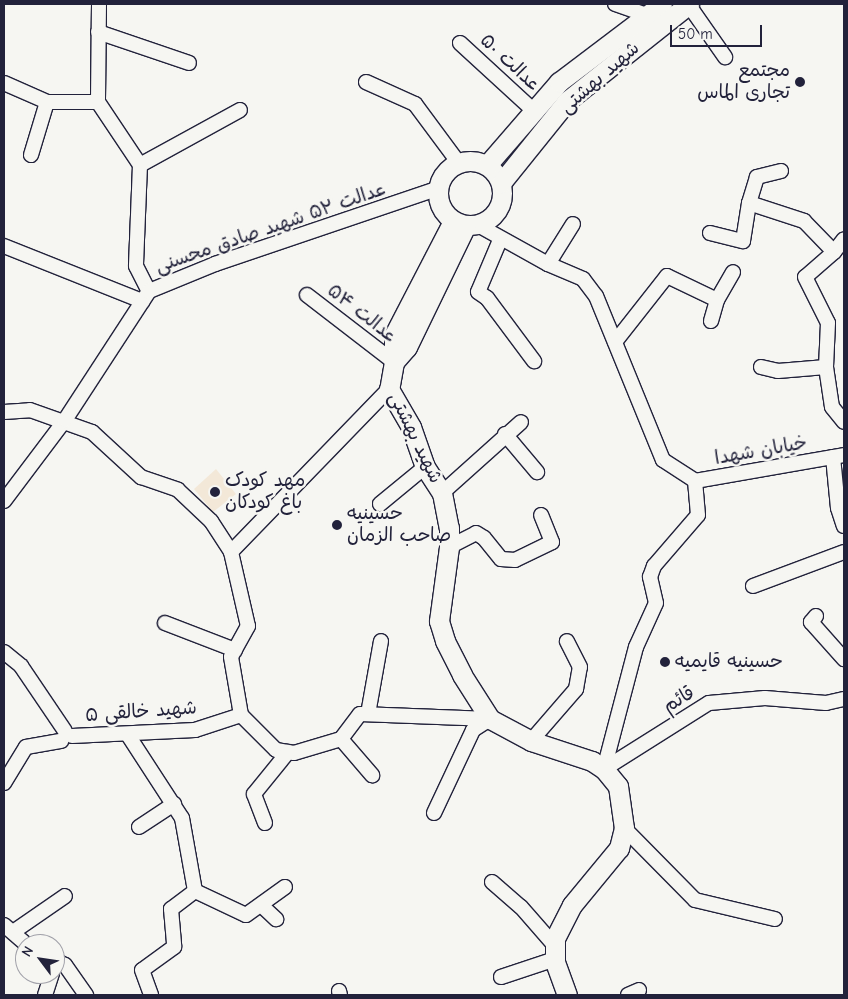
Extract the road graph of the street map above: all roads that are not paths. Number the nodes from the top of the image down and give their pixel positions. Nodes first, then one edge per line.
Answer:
1 (99, 4) edge
2 (615, 4) edge
3 (662, 4) edge
4 (688, 4) edge
5 (646, 15) junction
6 (98, 32) junction
7 (460, 43) dead end
8 (725, 56) dead end
9 (189, 63) dead end
10 (366, 82) dead end
11 (4, 83) edge
12 (47, 102) junction
13 (98, 102) junction
14 (240, 110) dead end
15 (534, 111) junction
16 (31, 155) dead end
17 (458, 162) junction
18 (140, 165) junction
19 (487, 165) junction
20 (781, 170) dead end
21 (501, 183) junction
22 (437, 189) junction
23 (749, 203) junction
24 (465, 224) junction
25 (573, 224) dead end
26 (710, 233) dead end
27 (844, 238) edge
28 (500, 240) junction
29 (4, 246) edge
30 (834, 252) junction
31 (548, 264) junction
32 (733, 272) dead end
33 (307, 295) dead end
34 (145, 296) junction
35 (717, 300) junction
36 (711, 321) dead end
37 (615, 342) junction
38 (534, 361) dead end
39 (394, 362) junction
40 (761, 366) dead end
41 (826, 367) junction
42 (389, 389) junction
43 (4, 412) edge
44 (65, 420) junction
45 (521, 422) dead end
46 (844, 422) edge
47 (505, 434) junction
48 (838, 456) edge
49 (425, 467) junction
50 (537, 472) dead end
51 (696, 482) junction
52 (442, 493) junction
53 (4, 502) edge
54 (380, 504) dead end
55 (541, 515) dead end
56 (844, 526) edge
57 (449, 547) junction
58 (231, 552) junction
59 (844, 552) edge
60 (753, 586) dead end
61 (816, 616) dead end
62 (165, 623) dead end
63 (381, 641) dead end
64 (567, 641) dead end
65 (235, 650) junction
66 (4, 652) edge
67 (844, 659) edge
68 (844, 699) edge
69 (368, 714) junction
70 (241, 715) junction
71 (490, 719) junction
72 (128, 735) junction
73 (66, 736) junction
74 (341, 739) junction
75 (531, 741) junction
76 (288, 752) junction
77 (604, 769) junction
78 (372, 774) dead end
79 (4, 783) edge
80 (174, 804) junction
81 (434, 813) dead end
82 (265, 823) dead end
83 (139, 827) dead end
84 (624, 828) junction
85 (492, 882) dead end
86 (285, 887) dead end
87 (194, 891) junction
88 (65, 896) dead end
89 (260, 905) junction
90 (276, 919) dead end
91 (775, 919) dead end
92 (8, 929) edge
93 (555, 953) junction
94 (65, 965) edge
95 (502, 977) dead end
96 (86, 995) edge
97 (151, 995) edge
98 (567, 995) edge

1 - 6 street
2 - 5 street
3 - 5 main road, شهید بهشتی
4 - 8 street
4 - 21 main road, شهید بهشتی
5 - 15 main road, شهید بهشتی
6 - 9 street
6 - 13 street
7 - 15 street, عدالت ۵۰
10 - 17 street
11 - 12 street
12 - 13 street
12 - 16 street
13 - 18 street
14 - 18 street
15 - 19 main road, شهید بهشتی
17 - 19 main road
17 - 22 main road
18 - 34 street
19 - 21 main road
20 - 23 street
21 - 24 main road
22 - 24 main road
22 - 34 street, عدالت ۵۲ شهید صادق محسنی
23 - 26 street
23 - 30 street
24 - 28 street
24 - 39 main road, شهید بهشتی
25 - 31 street
27 - 30 street
28 - 31 street
28 - 38 street
29 - 34 street
30 - 41 street
31 - 37 street
32 - 35 street
33 - 39 street, عدالت ۵۴
34 - 44 street
35 - 36 street
35 - 37 street
37 - 51 street
39 - 42 main road, شهید بهشتی
40 - 41 street
41 - 46 street
42 - 49 main road, شهید بهشتی
42 - 58 street
43 - 44 street
44 - 53 street
44 - 58 street
45 - 47 street
47 - 50 street
47 - 52 street
48 - 51 street, خیابان شهدا
48 - 56 street
49 - 52 main road, شهید بهشتی
49 - 54 street
51 - 77 street
52 - 57 main road, شهید بهشتی
55 - 57 street
57 - 71 main road, شهید بهشتی
58 - 65 street
59 - 60 street
61 - 67 street
62 - 65 street
63 - 69 street
64 - 75 street
65 - 70 street
66 - 73 street
68 - 77 street, قائم
69 - 71 street
69 - 74 street
70 - 72 street, شهید خالقی ۵
70 - 76 street
71 - 75 main road, شهید بهشتی
71 - 81 street
72 - 73 street, شهید خالقی ۵
72 - 80 street
73 - 79 street, شهید خالقی ۵
74 - 76 street
74 - 78 street
75 - 77 main road, شهید بهشتی
76 - 82 street
77 - 84 main road, شهید بهشتی
80 - 83 street
80 - 87 street
84 - 91 street
84 - 93 main road, شهید بهشتی
85 - 93 street
86 - 89 street
87 - 89 street
87 - 97 street
88 - 92 street
89 - 90 street
93 - 95 street
93 - 98 main road
94 - 96 street

